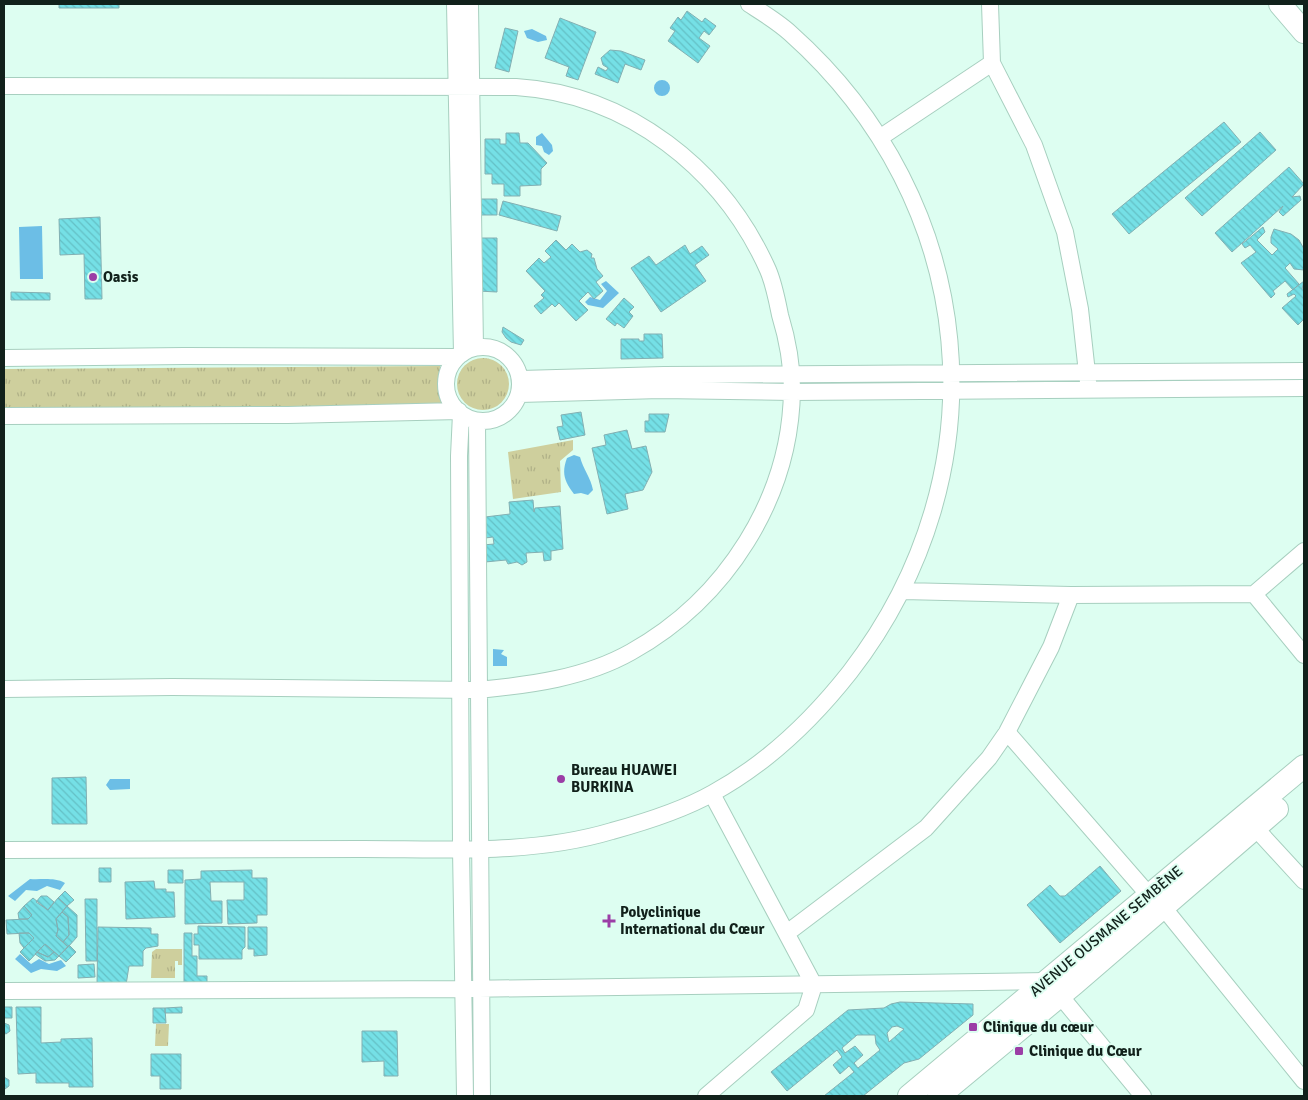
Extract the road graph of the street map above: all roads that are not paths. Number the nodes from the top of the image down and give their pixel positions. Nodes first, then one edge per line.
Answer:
1 (455, 4) edge
2 (470, 4) edge
3 (749, 4) edge
4 (990, 4) edge
5 (1280, 4) edge
6 (1303, 26) edge
7 (992, 63) junction
8 (4, 86) edge
9 (463, 86) junction
10 (881, 137) junction
11 (465, 353) junction
12 (4, 358) edge
13 (1304, 371) edge
14 (1088, 381) junction
15 (952, 382) junction
16 (792, 384) junction
17 (520, 386) junction
18 (1304, 388) edge
19 (460, 413) junction
20 (4, 416) edge
21 (477, 421) junction
22 (1304, 551) edge
23 (903, 591) junction
24 (1254, 594) junction
25 (1071, 596) junction
26 (1304, 656) edge
27 (4, 689) edge
28 (460, 690) junction
29 (478, 690) junction
30 (1007, 732) junction
31 (1304, 766) edge
32 (1304, 786) edge
33 (712, 794) junction
34 (1249, 821) junction
35 (461, 849) junction
36 (480, 849) junction
37 (4, 850) edge
38 (1304, 881) edge
39 (1156, 900) junction
40 (786, 933) junction
41 (814, 985) junction
42 (481, 988) junction
43 (1054, 988) junction
44 (464, 989) junction
45 (4, 991) edge
46 (1304, 1081) edge
47 (465, 1096) edge
48 (482, 1096) edge
49 (706, 1096) edge
50 (909, 1096) edge
51 (939, 1096) edge
52 (1142, 1096) edge

1 - 9 street
2 - 9 street
3 - 10 street
4 - 7 street
5 - 6 main road
7 - 10 street
7 - 14 street
8 - 9 street
9 - 11 street
9 - 16 street
10 - 15 street
11 - 12 street
11 - 17 street
11 - 19 street
13 - 14 street
14 - 15 street
14 - 18 street
15 - 16 street
15 - 23 street
16 - 17 street
16 - 29 street
17 - 21 street
19 - 20 street
19 - 21 street
19 - 28 street
21 - 29 street
22 - 24 street
23 - 25 street
23 - 33 street
24 - 25 street
24 - 26 street
25 - 30 street
27 - 28 street
28 - 29 street
28 - 35 street
29 - 36 street
30 - 39 street
30 - 40 street
31 - 34 main road, AVENUE OUSMANE SEMBÈNE
32 - 34 main road, AVENUE OUSMANE SEMBÈNE
33 - 36 street
33 - 40 street
34 - 38 street
34 - 39 main road, AVENUE OUSMANE SEMBÈNE
35 - 36 street
35 - 37 street
35 - 44 street
36 - 42 street
39 - 43 main road, AVENUE OUSMANE SEMBÈNE
39 - 46 street
40 - 41 street
41 - 42 street
41 - 43 street
41 - 49 street
42 - 44 street
42 - 48 street
43 - 50 main road, AVENUE OUSMANE SEMBÈNE
43 - 51 main road, AVENUE OUSMANE SEMBÈNE
43 - 52 street
44 - 45 street
44 - 47 street

